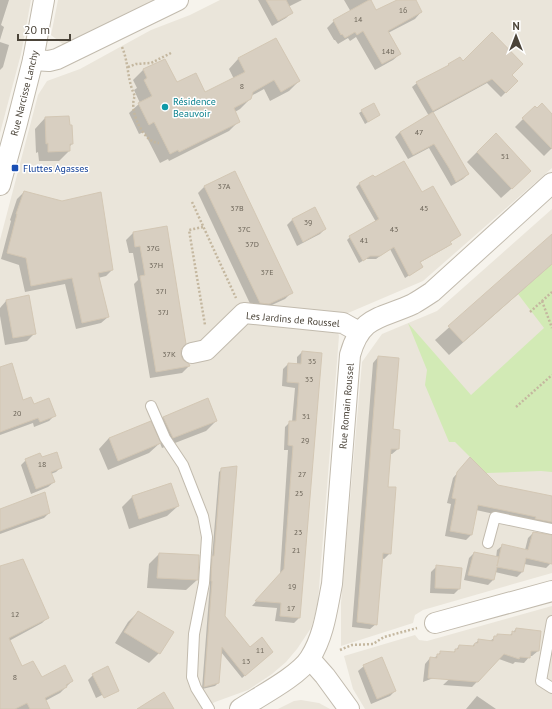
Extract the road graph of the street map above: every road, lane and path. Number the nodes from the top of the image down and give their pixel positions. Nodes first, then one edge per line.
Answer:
1 (44, 0) edge
2 (178, 0) edge
3 (120, 42) dead end
4 (171, 53) dead end
5 (33, 60) junction
6 (128, 67) junction
7 (159, 143) dead end
8 (552, 184) edge
9 (0, 185) edge
10 (192, 202) dead end
11 (203, 227) junction
12 (552, 292) edge
13 (542, 301) junction
14 (530, 312) dead end
15 (244, 313) junction
16 (552, 328) edge
17 (360, 332) junction
18 (200, 350) joint
19 (552, 376) edge
20 (151, 406) dead end
21 (516, 407) dead end
22 (552, 529) edge
23 (488, 543) dead end
24 (552, 591) edge
25 (552, 621) edge
26 (426, 626) joint
27 (340, 650) dead end
28 (310, 659) junction
29 (552, 688) edge
30 (209, 709) edge
31 (240, 709) edge
32 (349, 709) edge

1 - 5 street, Rue Narcisse Lanchy
2 - 5 street
3 - 6 path
4 - 6 path
5 - 9 street, Rue Narcisse Lanchy
6 - 7 path
8 - 17 street, Rue Romain Roussel
10 - 11 path
11 - 15 path
11 - 18 path
12 - 13 path
13 - 14 path
13 - 16 path
15 - 17 street, Les Jardins de Roussel
15 - 18 street, Les Jardins de Roussel
17 - 28 street, Rue Romain Roussel
19 - 21 path
20 - 30 lane
22 - 23 lane
24 - 26 street
25 - 29 lane
26 - 27 path
28 - 31 street
28 - 32 street

